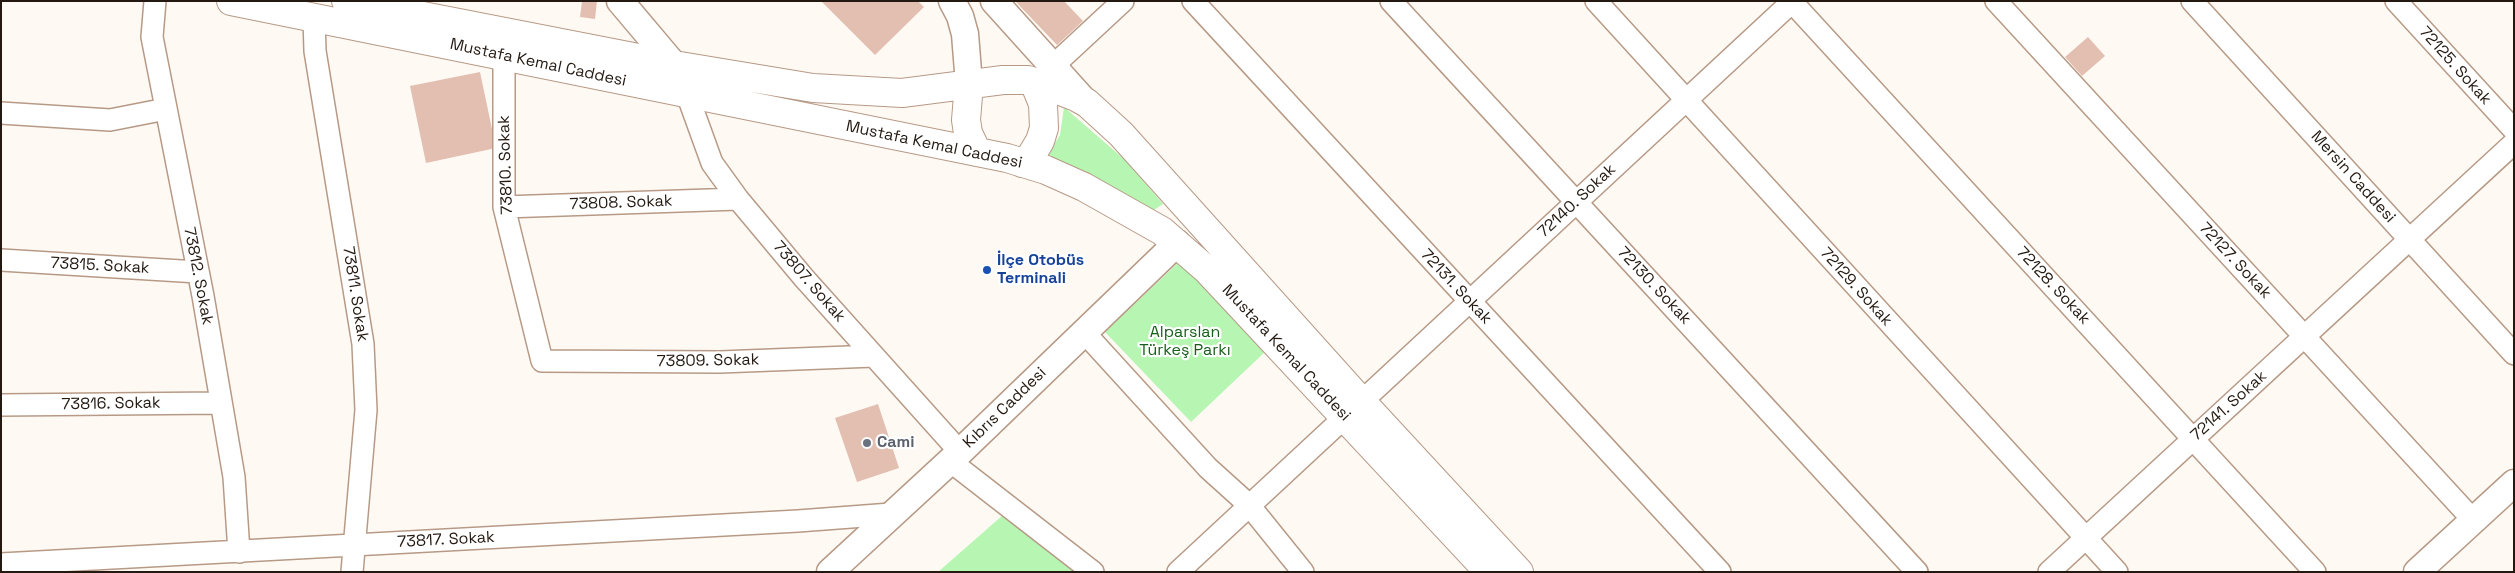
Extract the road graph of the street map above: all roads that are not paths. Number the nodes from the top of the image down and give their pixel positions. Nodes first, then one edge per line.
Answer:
1 (155, 1) edge
2 (231, 1) edge
3 (346, 1) edge
4 (620, 1) edge
5 (952, 1) edge
6 (994, 1) edge
7 (1123, 1) edge
8 (1193, 1) edge
9 (1391, 1) edge
10 (1596, 1) edge
11 (1996, 1) edge
12 (2192, 1) edge
13 (2396, 1) edge
14 (1792, 2) edge
15 (314, 18) junction
16 (504, 55) junction
17 (674, 65) junction
18 (1043, 74) junction
19 (969, 84) junction
20 (687, 94) junction
21 (1686, 100) junction
22 (166, 109) junction
23 (1, 113) edge
24 (2514, 130) edge
25 (2514, 143) edge
26 (977, 152) junction
27 (1022, 163) junction
28 (738, 199) junction
29 (1576, 202) junction
30 (504, 207) junction
31 (2410, 240) junction
32 (1177, 243) junction
33 (1, 260) edge
34 (198, 272) junction
35 (1470, 301) junction
36 (1083, 331) junction
37 (2305, 337) junction
38 (2514, 354) edge
39 (874, 356) junction
40 (542, 361) joint
41 (222, 403) junction
42 (1, 405) edge
43 (1353, 408) junction
44 (2193, 439) junction
45 (955, 456) junction
46 (2514, 483) edge
47 (1249, 504) junction
48 (891, 514) junction
49 (2473, 520) junction
50 (2086, 538) junction
51 (352, 546) junction
52 (239, 552) junction
53 (1, 564) edge
54 (352, 572) edge
55 (830, 572) edge
56 (1093, 572) edge
57 (1178, 572) edge
58 (1304, 572) edge
59 (1489, 572) edge
60 (1520, 572) edge
61 (1720, 572) edge
62 (1917, 572) edge
63 (2049, 572) edge
64 (2117, 572) edge
65 (2315, 572) edge
66 (2417, 572) edge

1 - 22 street, 73812. Sokak
2 - 15 main road, Mustafa Kemal Caddesi
3 - 17 main road, Mustafa Kemal Caddesi
4 - 17 street
5 - 19 street
6 - 18 street
7 - 18 street
8 - 35 street, 72131. Sokak
9 - 29 street, 72130. Sokak
10 - 21 street, 72129. Sokak
11 - 37 street, 72127. Sokak
12 - 31 street, Mersin Caddesi
13 - 24 street, 72125. Sokak
14 - 21 street, 72140. Sokak
14 - 44 street, 72128. Sokak
15 - 16 main road, Mustafa Kemal Caddesi
15 - 51 street, 73811. Sokak
16 - 20 main road, Mustafa Kemal Caddesi
16 - 30 street, 73810. Sokak
17 - 19 main road, Mustafa Kemal Caddesi
17 - 20 street
18 - 19 main road, Mustafa Kemal Caddesi
18 - 27 main road
18 - 43 main road, Mustafa Kemal Caddesi
19 - 26 main road
20 - 26 main road, Mustafa Kemal Caddesi
20 - 28 street, 73807. Sokak
21 - 29 street, 72140. Sokak
21 - 50 street, 72129. Sokak
22 - 23 street
22 - 34 street, 73812. Sokak
25 - 31 street, 72141. Sokak
26 - 27 main road, Mustafa Kemal Caddesi
27 - 32 main road, Mustafa Kemal Caddesi
28 - 30 street, 73808. Sokak
28 - 39 street, 73807. Sokak
29 - 35 street, 72140. Sokak
29 - 62 street, 72130. Sokak
30 - 40 street, 73810. Sokak
31 - 37 street, 72141. Sokak
31 - 38 street, Mersin Caddesi
32 - 36 street, Kıbrıs Caddesi
32 - 43 main road, Mustafa Kemal Caddesi
33 - 34 street, 73815. Sokak
34 - 41 street, 73812. Sokak
35 - 43 street, 72140. Sokak
35 - 61 street, 72131. Sokak
36 - 45 street, Kıbrıs Caddesi
36 - 47 street
37 - 44 street, 72141. Sokak
37 - 49 street, 72127. Sokak
39 - 40 street, 73809. Sokak
39 - 45 street, 73807. Sokak
41 - 42 street, 73816. Sokak
41 - 52 street, 73812. Sokak
43 - 47 street, 72140. Sokak
43 - 59 main road, Mustafa Kemal Caddesi
43 - 60 main road, Mustafa Kemal Caddesi
44 - 50 street, 72141. Sokak
44 - 65 street, 72128. Sokak
45 - 48 street, Kıbrıs Caddesi
45 - 56 street, 73807. Sokak
46 - 49 street
47 - 57 street, 72140. Sokak
47 - 58 street
48 - 51 street, 73817. Sokak
48 - 55 street, Kıbrıs Caddesi
49 - 66 street
50 - 63 street, 72141. Sokak
50 - 64 street, 72129. Sokak
51 - 52 street, 73817. Sokak
51 - 54 street, 73811. Sokak
52 - 53 street, 73817. Sokak

